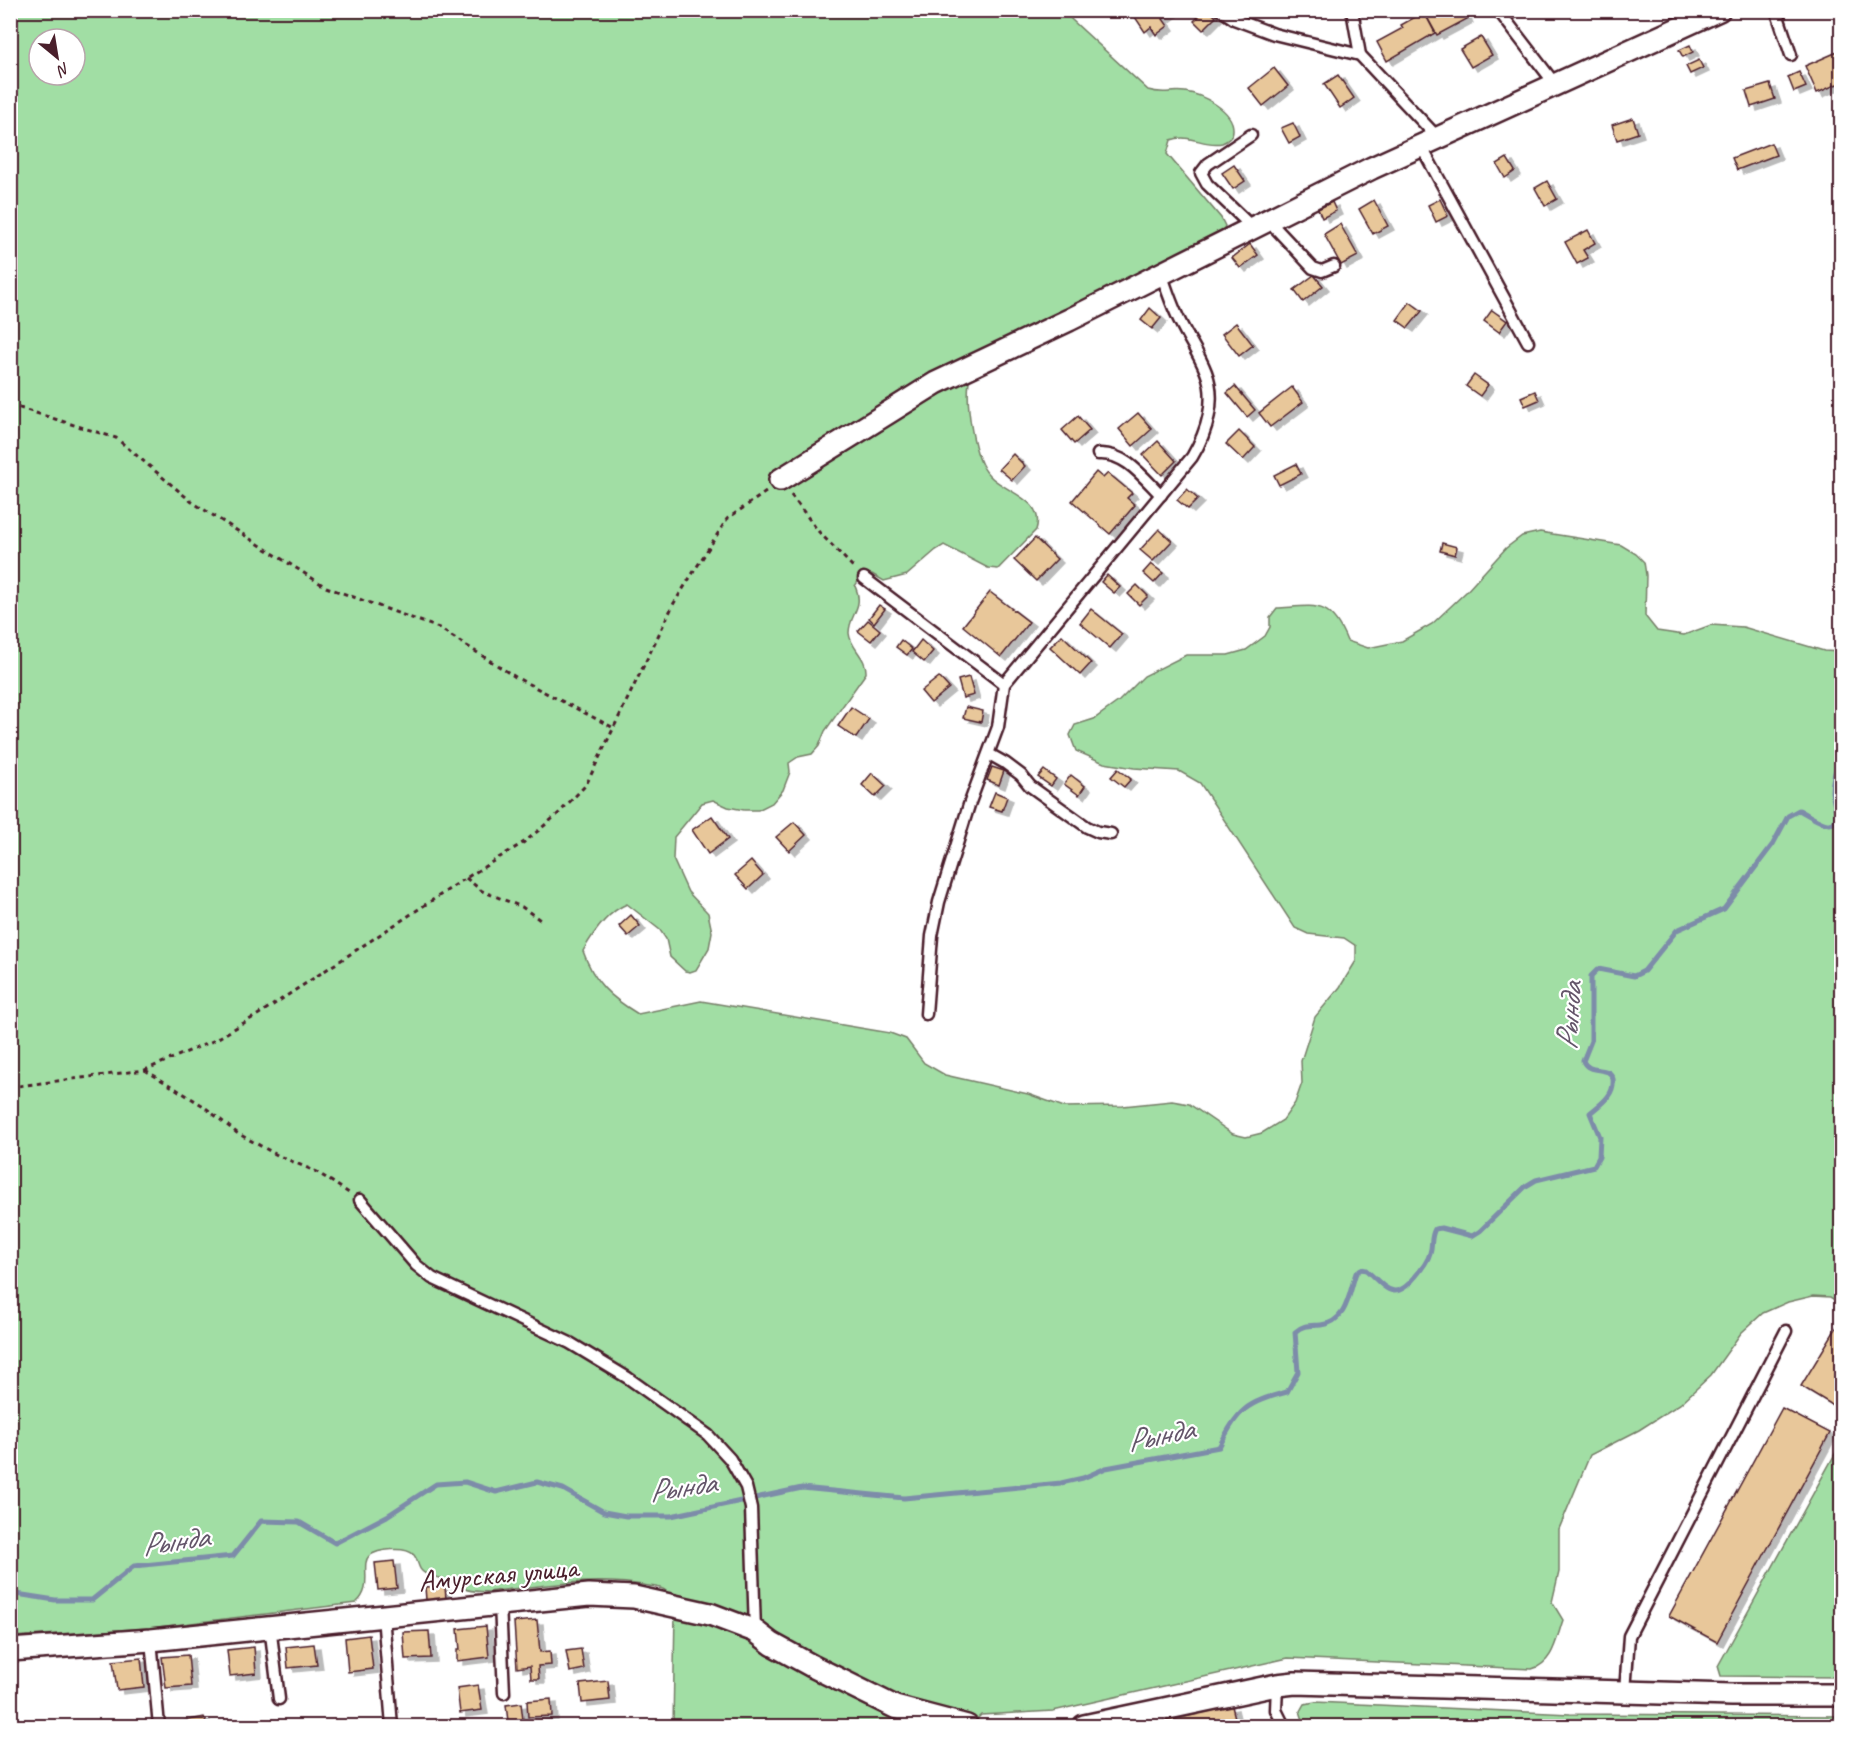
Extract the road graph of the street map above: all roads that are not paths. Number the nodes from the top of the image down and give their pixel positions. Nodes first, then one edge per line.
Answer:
1 (1221, 10) edge
2 (1352, 10) edge
3 (1498, 10) edge
4 (1719, 10) edge
5 (1776, 10) edge
6 (1360, 55) junction
7 (1791, 55) dead end
8 (1555, 84) junction
9 (1251, 135) dead end
10 (1430, 142) junction
11 (1260, 223) junction
12 (1334, 266) dead end
13 (1161, 273) junction
14 (1528, 342) dead end
15 (1098, 454) dead end
16 (780, 480) road end
17 (1161, 495) junction
18 (864, 578) road end
19 (1004, 684) junction
20 (989, 754) junction
21 (1111, 834) dead end
22 (926, 1014) dead end
23 (360, 1200) road end
24 (1786, 1330) dead end
25 (500, 1604) junction
26 (383, 1615) junction
27 (270, 1626) junction
28 (755, 1631) junction
29 (151, 1640) junction
30 (10, 1650) edge
31 (1277, 1685) junction
32 (1625, 1692) junction
33 (504, 1693) dead end
34 (1842, 1695) edge
35 (279, 1699) dead end
36 (159, 1726) edge
37 (392, 1726) edge
38 (966, 1726) edge
39 (1084, 1726) edge
40 (1284, 1726) edge

1 - 6 lane
2 - 6 lane
3 - 8 lane
4 - 8 street
5 - 7 lane
6 - 10 lane
8 - 10 street
9 - 11 lane
10 - 11 street
10 - 14 lane
11 - 12 lane
11 - 13 street
13 - 16 street
13 - 17 lane
15 - 17 lane
17 - 19 lane
18 - 19 lane
19 - 20 lane
20 - 21 lane
20 - 22 lane
23 - 28 lane
24 - 32 lane
25 - 26 street, Амурская улица
25 - 28 street, Амурская улица
25 - 33 lane
26 - 27 street, Амурская улица
26 - 37 lane
27 - 29 street, Амурская улица
27 - 35 lane
28 - 38 street, Амурская улица
29 - 30 street, Амурская улица
29 - 36 lane
31 - 32 street
31 - 39 street
31 - 40 lane
32 - 34 street

